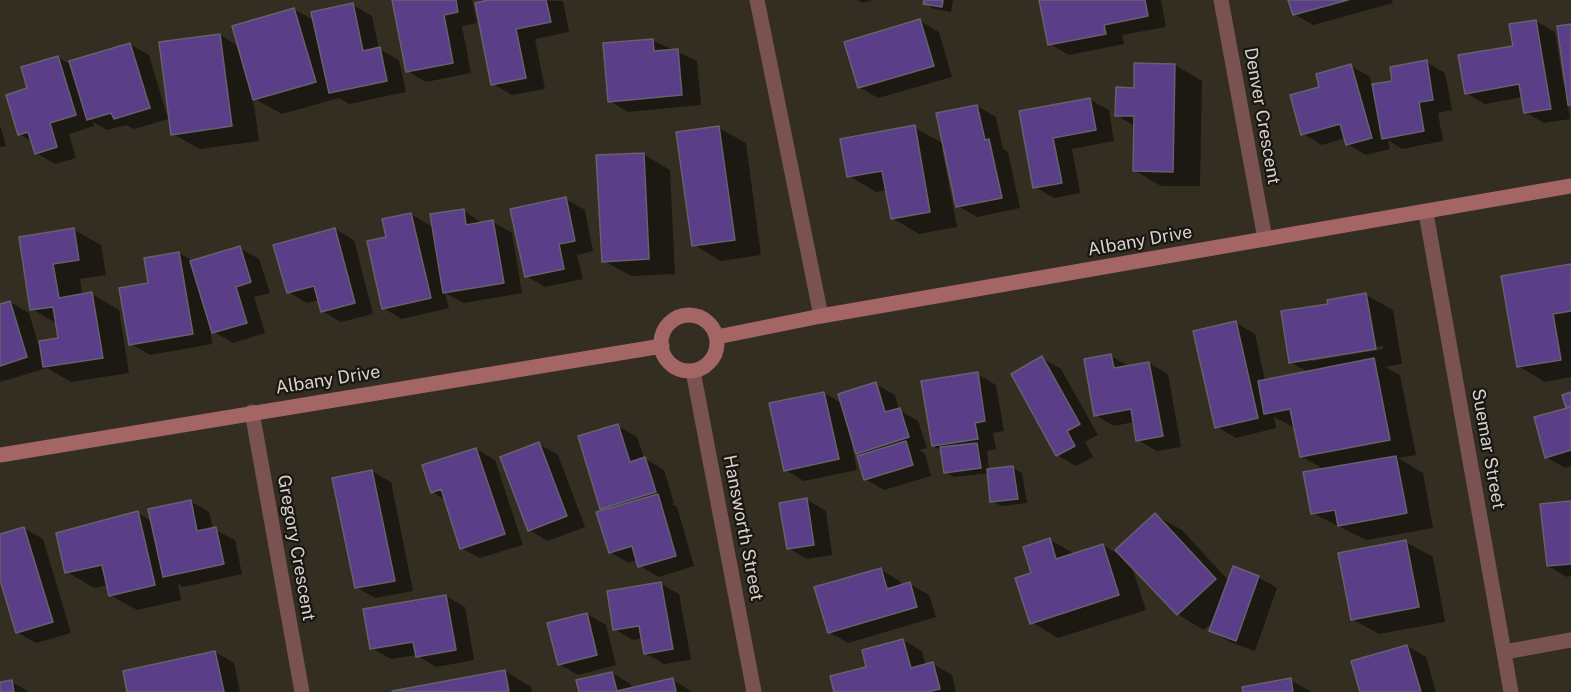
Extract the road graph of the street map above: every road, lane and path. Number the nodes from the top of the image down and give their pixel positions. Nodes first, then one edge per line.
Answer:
1 (757, 0) edge
2 (1221, 0) edge
3 (1571, 186) edge
4 (1426, 213) junction
5 (1264, 239) junction
6 (821, 316) junction
7 (717, 337) junction
8 (662, 346) junction
9 (693, 371) junction
10 (252, 412) junction
11 (0, 455) edge
12 (1571, 640) edge
13 (1505, 652) junction
14 (302, 692) edge
15 (754, 692) edge
16 (1511, 692) edge

1 - 6 street
2 - 5 street, Denver Crescent
3 - 4 street, Albany Drive
4 - 5 street, Albany Drive
4 - 13 street, Suemar Street
5 - 6 street, Albany Drive
6 - 7 street, Albany Drive
7 - 8 street
7 - 9 street
8 - 9 street
8 - 10 street, Albany Drive
9 - 15 street, Hansworth Street
10 - 11 street, Albany Drive
10 - 14 street, Gregory Crescent
12 - 13 street
13 - 16 street, Suemar Street

